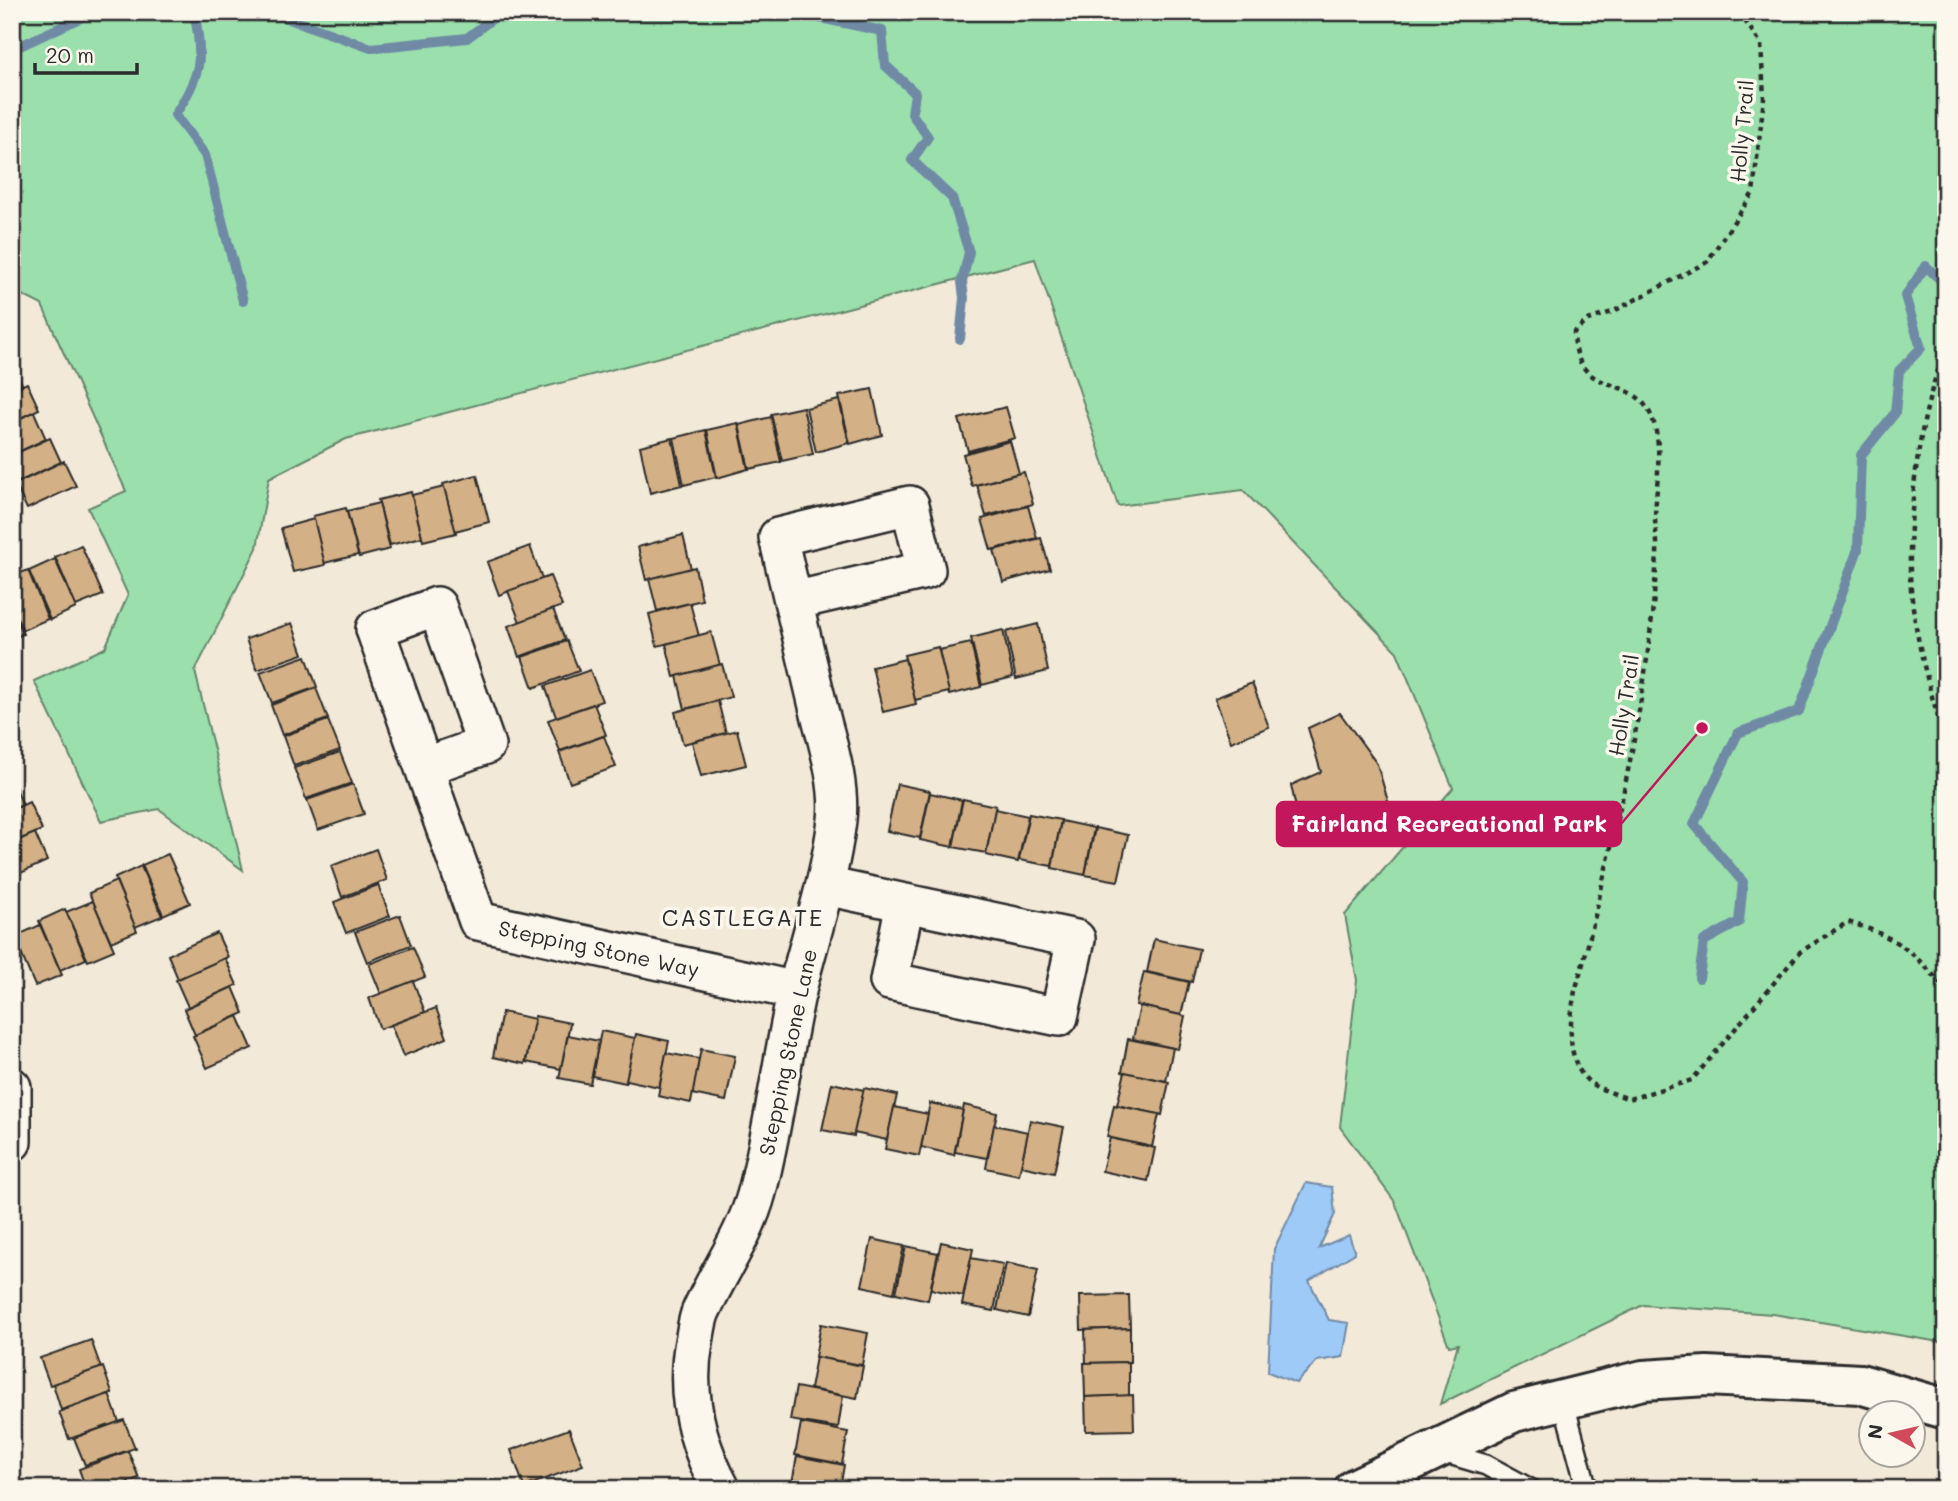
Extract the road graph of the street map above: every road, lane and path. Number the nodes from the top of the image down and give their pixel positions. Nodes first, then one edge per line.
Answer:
1 (1740, 12) edge
2 (1946, 351) edge
3 (793, 601) dead end
4 (1946, 739) edge
5 (424, 767) dead end
6 (825, 886) junction
7 (905, 903) junction
8 (1946, 989) edge
9 (797, 991) junction
10 (12, 1087) edge
11 (12, 1142) edge
12 (1563, 1400) junction
13 (1946, 1409) edge
14 (1434, 1450) junction
15 (721, 1489) edge
16 (1354, 1489) edge
17 (1530, 1489) edge
18 (1587, 1489) edge

1 - 8 path, Holly Trail
2 - 4 path
3 - 6 street, Stepping Stone Lane
5 - 9 street, Stepping Stone Way
6 - 7 street
6 - 9 street, Stepping Stone Lane
7 - 7 street
9 - 15 street, Stepping Stone Lane
10 - 11 street
12 - 13 street
12 - 14 street
12 - 18 lane
14 - 16 street
14 - 17 lane

